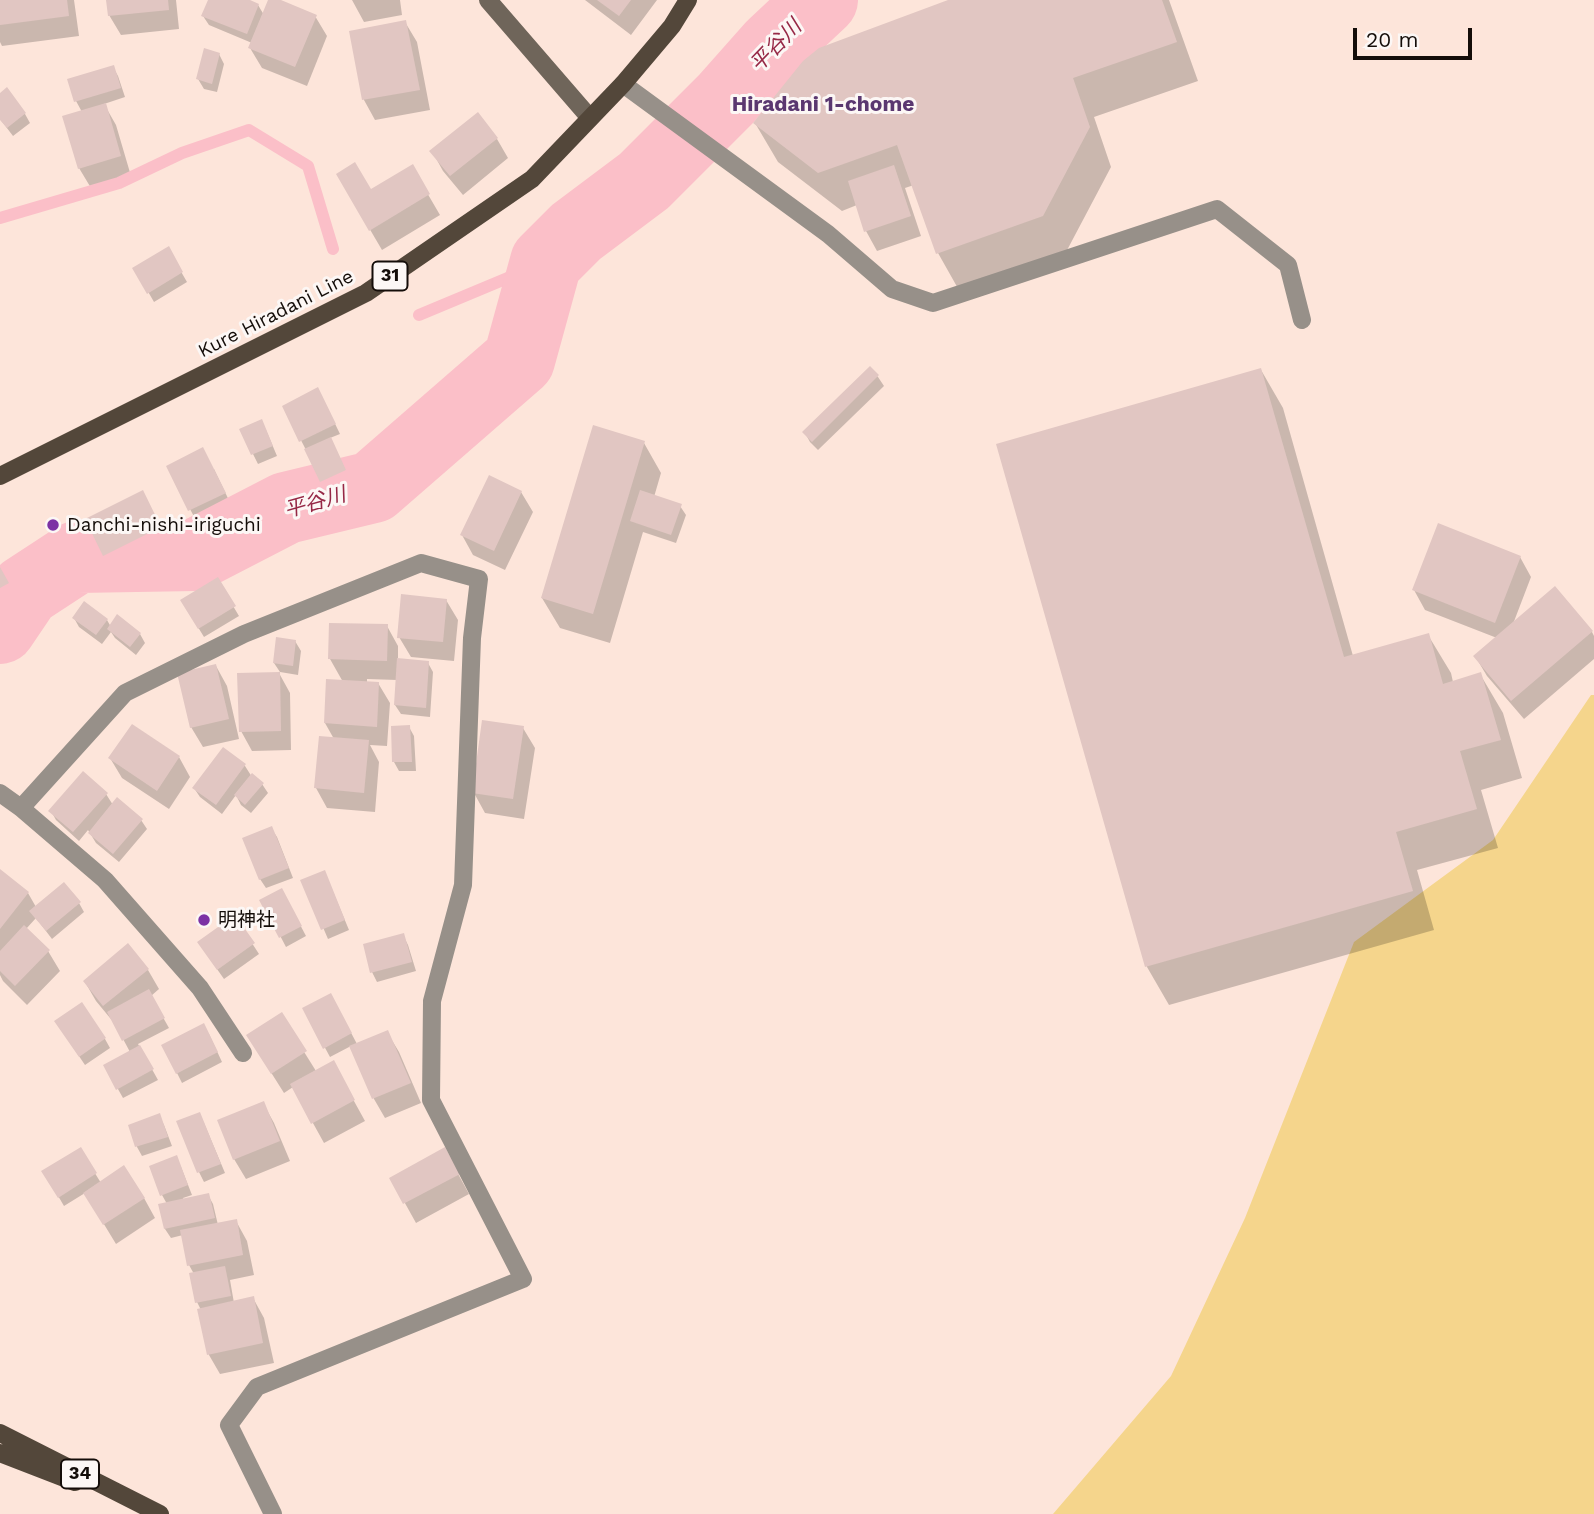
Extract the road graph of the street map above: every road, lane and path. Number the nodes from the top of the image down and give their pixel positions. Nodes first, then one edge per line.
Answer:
1 (488, 0) edge
2 (688, 0) edge
3 (623, 84) junction
4 (590, 118) junction
5 (1302, 320) dead end
6 (0, 476) edge
7 (0, 793) edge
8 (21, 808) junction
9 (243, 1053) dead end
10 (0, 1433) edge
11 (0, 1453) edge
12 (159, 1514) edge
13 (272, 1514) edge

1 - 4 street
2 - 3 main road, Kure Hiradani Line / 31
3 - 4 main road, Kure Hiradani Line / 31
3 - 5 street
4 - 6 main road, Kure Hiradani Line / 31
7 - 8 street
8 - 9 street
8 - 13 street
10 - 12 main road, 34
11 - 12 main road, 34

